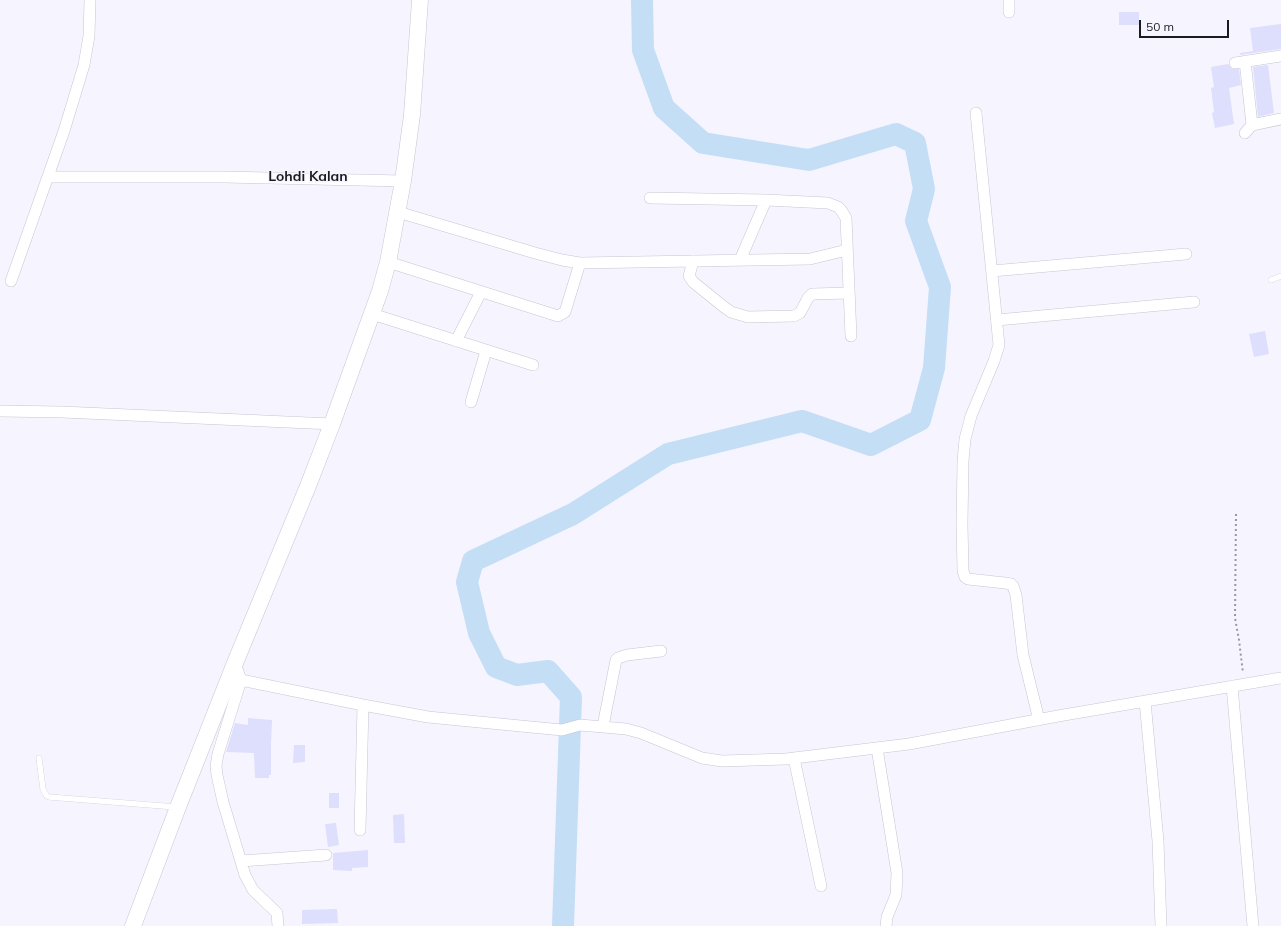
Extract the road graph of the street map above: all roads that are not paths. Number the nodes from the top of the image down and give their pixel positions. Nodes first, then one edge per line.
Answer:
1 (90, 0) edge
2 (420, 0) edge
3 (1009, 0) edge
4 (1009, 12) dead end
5 (1281, 56) edge
6 (976, 113) dead end
7 (1281, 119) edge
8 (48, 177) junction
9 (403, 181) junction
10 (650, 198) dead end
11 (766, 200) junction
12 (398, 212) junction
13 (847, 250) junction
14 (1186, 254) dead end
15 (740, 260) junction
16 (693, 261) junction
17 (388, 262) junction
18 (580, 263) junction
19 (992, 272) junction
20 (1281, 276) edge
21 (1271, 280) dead end
22 (11, 281) dead end
23 (481, 292) junction
24 (849, 293) junction
25 (1194, 302) dead end
26 (372, 314) junction
27 (997, 320) junction
28 (851, 336) dead end
29 (456, 341) junction
30 (486, 351) junction
31 (533, 365) dead end
32 (471, 402) dead end
33 (0, 411) edge
34 (332, 424) junction
35 (661, 651) dead end
36 (235, 664) junction
37 (1281, 678) edge
38 (241, 680) junction
39 (1232, 686) junction
40 (1145, 701) junction
41 (363, 705) junction
42 (1039, 720) junction
43 (603, 726) junction
44 (877, 748) junction
45 (39, 758) dead end
46 (794, 758) junction
47 (178, 807) junction
48 (360, 830) dead end
49 (326, 855) dead end
50 (241, 861) junction
51 (821, 886) dead end
52 (133, 926) edge
53 (278, 926) edge
54 (886, 926) edge
55 (1161, 926) edge
56 (1253, 926) edge

1 - 8 street
2 - 9 street
3 - 4 street
5 - 7 street
6 - 19 street
8 - 9 street
8 - 22 street
9 - 12 street
10 - 11 street
11 - 13 street
11 - 15 street
12 - 17 street
12 - 18 street
13 - 15 street
13 - 24 street
14 - 19 street
15 - 16 street
16 - 18 street
16 - 24 street
17 - 23 street
17 - 26 street
18 - 23 street
19 - 27 street
20 - 21 lane
23 - 29 street
24 - 28 street
25 - 27 street
26 - 29 street
26 - 34 street
27 - 42 street
29 - 30 street
30 - 31 street
30 - 32 street
33 - 34 street
34 - 36 street
35 - 43 street
36 - 38 street
36 - 47 street
37 - 39 street
38 - 41 street
38 - 50 street
39 - 40 street
39 - 56 street
40 - 42 street
40 - 55 street
41 - 43 street
41 - 48 street
42 - 44 street
43 - 46 street
44 - 46 street
44 - 54 street
45 - 47 lane
46 - 51 street
47 - 52 street
49 - 50 street
50 - 53 street

